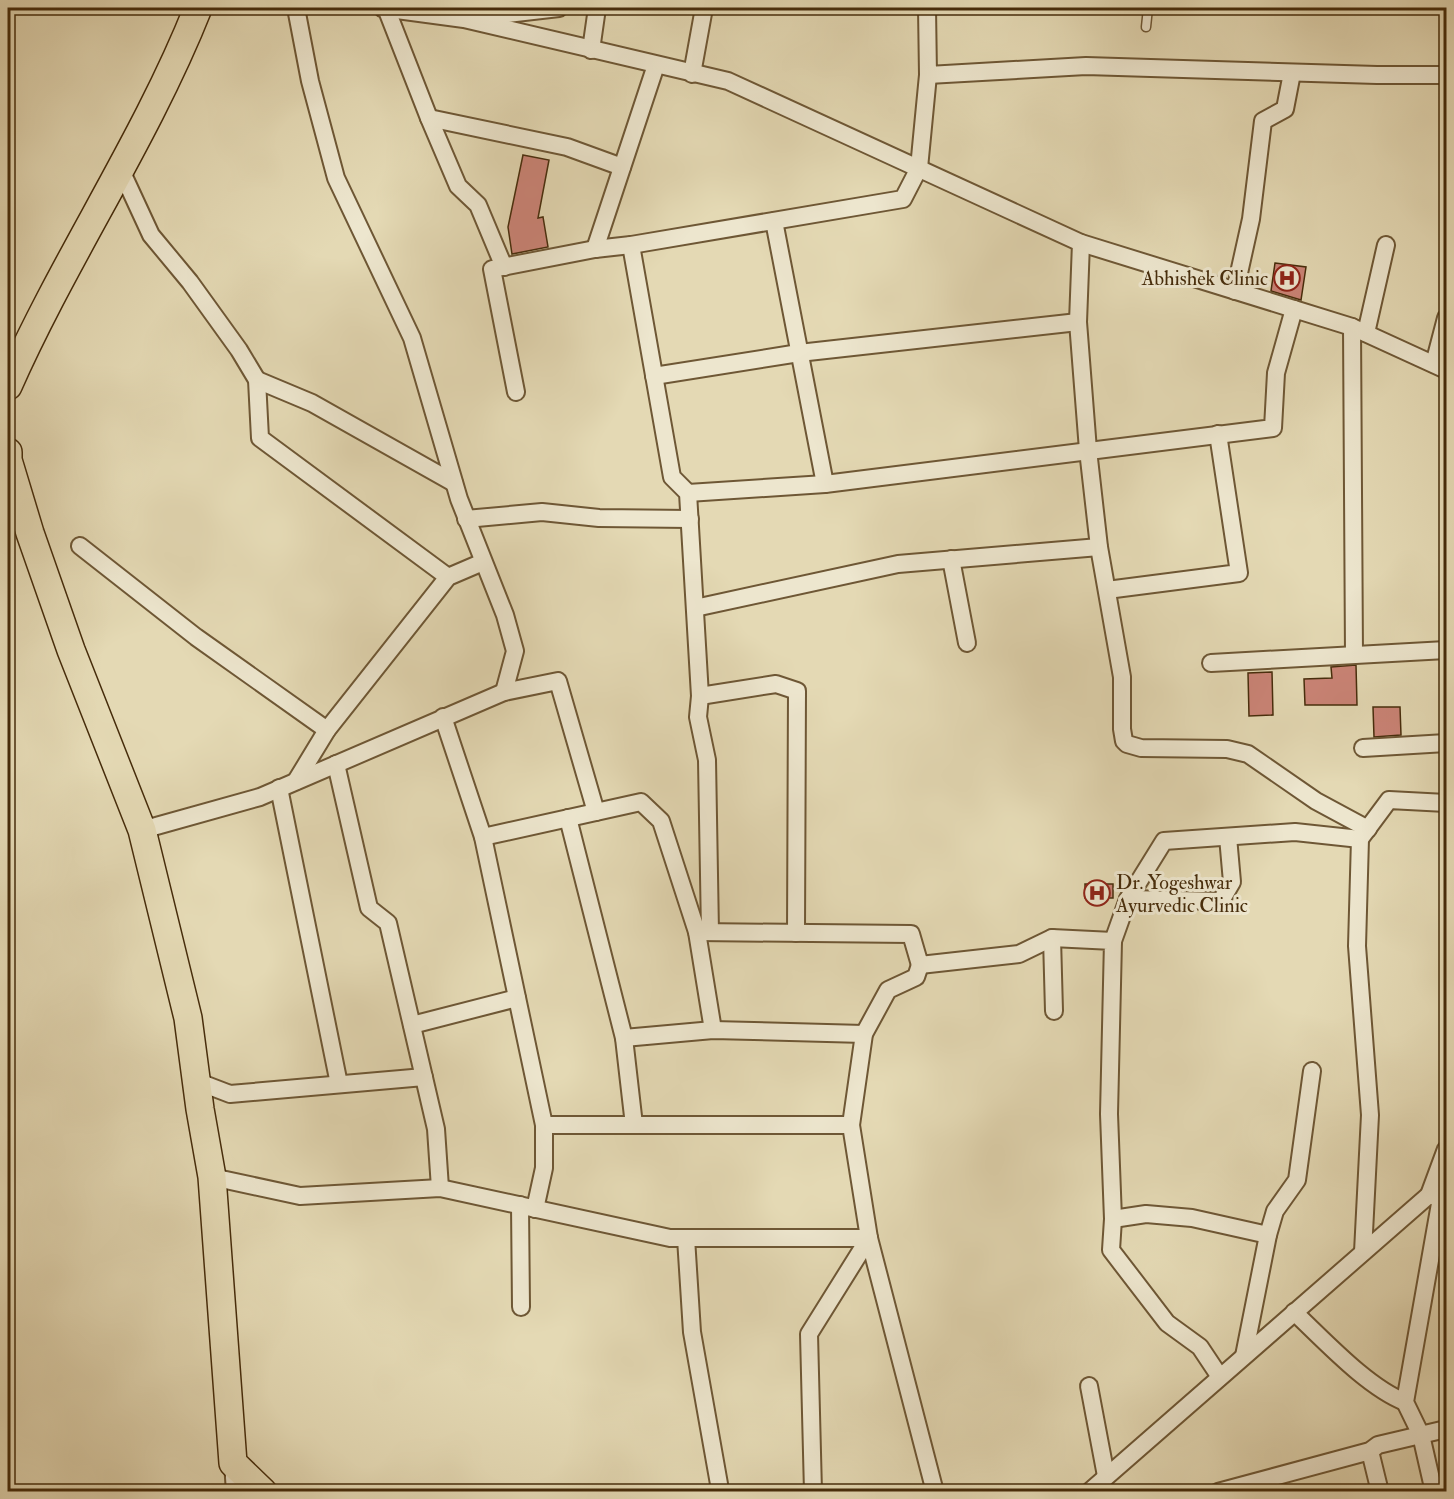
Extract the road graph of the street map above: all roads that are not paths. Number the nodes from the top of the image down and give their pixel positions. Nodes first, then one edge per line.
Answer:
1 (180, 8) edge
2 (198, 8) edge
3 (296, 8) edge
4 (384, 8) edge
5 (560, 8) edge
6 (597, 8) edge
7 (704, 8) edge
8 (927, 8) edge
9 (1148, 8) edge
10 (465, 13) edge
11 (1146, 27) dead end
12 (591, 50) junction
13 (177, 56) junction
14 (656, 65) junction
15 (1292, 73) junction
16 (692, 74) junction
17 (928, 75) junction
18 (1446, 75) edge
19 (429, 118) junction
20 (622, 167) junction
21 (120, 168) junction
22 (919, 168) junction
23 (774, 221) junction
24 (1081, 243) junction
25 (1386, 244) dead end
26 (631, 245) junction
27 (595, 249) junction
28 (504, 267) junction
29 (1235, 291) junction
30 (1294, 309) junction
31 (1446, 318) edge
32 (1078, 322) junction
33 (1359, 330) junction
34 (799, 353) junction
35 (1440, 367) edge
36 (654, 376) junction
37 (256, 380) junction
38 (8, 386) edge
39 (516, 392) dead end
40 (1218, 435) junction
41 (1088, 450) junction
42 (8, 452) edge
43 (454, 483) junction
44 (825, 484) junction
45 (688, 493) junction
46 (466, 519) junction
47 (690, 519) junction
48 (80, 546) dead end
49 (1099, 547) junction
50 (951, 559) junction
51 (483, 562) junction
52 (448, 577) junction
53 (1107, 590) junction
54 (695, 608) junction
55 (967, 643) dead end
56 (1446, 650) edge
57 (1354, 655) junction
58 (1211, 663) dead end
59 (504, 692) junction
60 (700, 696) junction
61 (443, 717) junction
62 (327, 730) junction
63 (1446, 743) edge
64 (1363, 748) dead end
65 (336, 764) junction
66 (296, 781) junction
67 (279, 788) junction
68 (1446, 803) edge
69 (596, 812) junction
70 (568, 818) junction
71 (142, 830) junction
72 (1364, 834) junction
73 (483, 837) junction
74 (1228, 837) junction
75 (1128, 899) junction
76 (704, 932) junction
77 (796, 933) junction
78 (1052, 939) junction
79 (1113, 941) junction
80 (920, 965) junction
81 (517, 998) junction
82 (1054, 1011) dead end
83 (412, 1025) junction
84 (713, 1030) junction
85 (864, 1034) junction
86 (624, 1038) junction
87 (1312, 1071) dead end
88 (424, 1077) junction
89 (196, 1081) junction
90 (339, 1084) junction
91 (544, 1125) junction
92 (634, 1125) junction
93 (851, 1125) junction
94 (1446, 1149) edge
95 (212, 1177) junction
96 (440, 1188) junction
97 (1439, 1198) edge
98 (528, 1207) junction
99 (1113, 1219) junction
100 (1268, 1234) junction
101 (686, 1238) junction
102 (869, 1238) junction
103 (1363, 1252) junction
104 (521, 1307) dead end
105 (1294, 1312) junction
106 (1244, 1356) junction
107 (1220, 1377) junction
108 (1089, 1386) dead end
109 (1405, 1402) junction
110 (1446, 1429) edge
111 (1421, 1435) junction
112 (1370, 1451) junction
113 (233, 1463) junction
114 (1106, 1476) junction
115 (719, 1484) dead end
116 (235, 1491) edge
117 (263, 1491) edge
118 (813, 1491) edge
119 (935, 1491) edge
120 (1089, 1491) edge
121 (1218, 1491) edge
122 (1380, 1491) edge
123 (1434, 1491) edge

1 - 13 main road
2 - 13 main road
3 - 43 street
4 - 10 street
4 - 19 street
5 - 10 street
6 - 12 street
7 - 16 street
8 - 17 street
9 - 11 lane
10 - 12 street
12 - 14 street
13 - 21 main road
14 - 16 street
14 - 20 street
15 - 17 street
15 - 18 street
15 - 29 street
16 - 22 street
17 - 22 street
19 - 20 street
19 - 28 street
20 - 27 street
21 - 37 street
21 - 38 main road
22 - 23 street
22 - 24 street
23 - 26 street
23 - 34 street
24 - 29 street
24 - 32 street
25 - 33 street
26 - 27 street
26 - 36 street
27 - 28 street
28 - 39 street
29 - 30 street
30 - 33 street
30 - 40 street
31 - 35 street
32 - 34 street
32 - 41 street
33 - 35 street
33 - 57 street
34 - 36 street
34 - 44 street
36 - 45 street
37 - 43 street
37 - 52 street
40 - 41 street
40 - 53 street
41 - 44 street
41 - 49 street
42 - 71 main road
43 - 46 street
44 - 45 street
45 - 47 street
46 - 47 street
46 - 51 street
47 - 54 street
48 - 62 street
49 - 50 street
49 - 53 street
50 - 54 street
50 - 55 street
51 - 52 street
51 - 59 street
52 - 62 street
53 - 72 street
54 - 60 street
56 - 57 street
57 - 58 street
59 - 61 street
59 - 69 street
60 - 76 street
60 - 77 street
61 - 65 street
61 - 73 street
62 - 66 street
63 - 64 street
65 - 66 street
65 - 83 street
66 - 67 street
67 - 71 street
67 - 90 street
68 - 72 street
69 - 70 street
69 - 76 street
70 - 73 street
70 - 86 street
71 - 89 main road
72 - 74 street
72 - 103 street
73 - 81 street
74 - 75 street
74 - 75 street
75 - 79 street
76 - 77 street
76 - 84 street
77 - 80 street
78 - 79 street
78 - 80 street
78 - 82 street
79 - 99 street
80 - 85 street
81 - 83 street
81 - 91 street
83 - 88 street
84 - 85 street
84 - 86 street
85 - 93 street
86 - 92 street
87 - 100 street
88 - 90 street
88 - 96 street
89 - 90 street
89 - 95 main road
91 - 92 street
91 - 98 street
92 - 93 street
93 - 102 street
94 - 97 street
95 - 96 street
95 - 113 main road
96 - 98 street
97 - 103 street
97 - 109 street
98 - 101 street
98 - 104 street
99 - 100 street
99 - 107 street
100 - 106 street
101 - 102 street
101 - 115 street
102 - 118 street
102 - 119 street
103 - 105 street
105 - 106 street
105 - 109 street
106 - 107 street
107 - 114 street
108 - 114 street
109 - 111 street
110 - 111 street
111 - 112 street
111 - 123 street
112 - 121 street
112 - 122 street
113 - 116 street
113 - 117 main road
114 - 120 street

